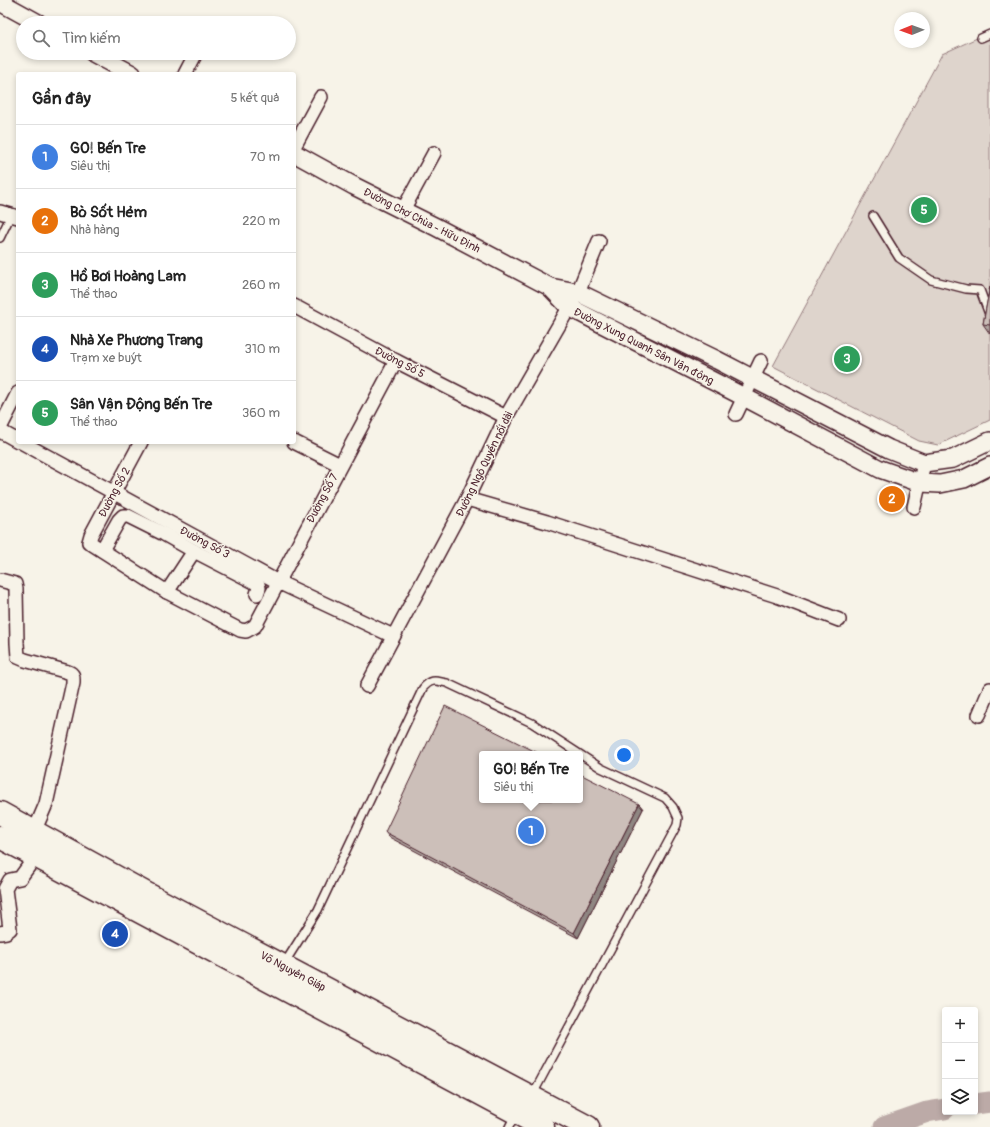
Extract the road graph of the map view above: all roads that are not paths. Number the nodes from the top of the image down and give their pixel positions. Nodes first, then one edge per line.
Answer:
1 (0, 2) edge
2 (25, 16) edge
3 (990, 34) edge
4 (981, 38) dead end
5 (106, 60) edge
6 (192, 60) edge
7 (128, 72) edge
8 (186, 72) edge
9 (321, 97) dead end
10 (296, 143) edge
11 (434, 153) dead end
12 (296, 154) edge
13 (403, 210) junction
14 (10, 215) edge
15 (873, 216) dead end
16 (0, 238) edge
17 (599, 241) dead end
18 (550, 287) junction
19 (577, 292) junction
20 (296, 307) edge
21 (569, 307) junction
22 (990, 318) edge
23 (396, 361) junction
24 (761, 361) dead end
25 (753, 379) junction
26 (16, 397) edge
27 (744, 397) junction
28 (736, 414) dead end
29 (506, 417) junction
30 (0, 430) edge
31 (16, 439) edge
32 (990, 441) edge
33 (296, 443) edge
34 (25, 444) edge
35 (139, 444) edge
36 (924, 463) junction
37 (340, 465) junction
38 (990, 466) edge
39 (920, 483) junction
40 (114, 492) junction
41 (467, 499) junction
42 (914, 507) dead end
43 (102, 550) junction
44 (194, 551) junction
45 (0, 580) edge
46 (278, 582) junction
47 (168, 592) junction
48 (257, 594) dead end
49 (839, 620) dead end
50 (393, 636) junction
51 (367, 686) dead end
52 (990, 689) edge
53 (979, 715) dead end
54 (576, 751) edge
55 (583, 756) edge
56 (0, 813) edge
57 (34, 832) junction
58 (0, 837) edge
59 (36, 856) junction
60 (141, 901) junction
61 (0, 934) edge
62 (283, 966) junction
63 (532, 1097) junction
64 (513, 1120) edge
65 (543, 1127) edge
66 (588, 1127) edge

1 - 2 street
3 - 4 lane
5 - 7 street
6 - 8 street
9 - 10 street
11 - 13 street
12 - 13 street, Đường Chợ Chùa - Hữu Định
13 - 18 street, Đường Chợ Chùa - Hữu Định
14 - 16 lane
15 - 22 lane
17 - 19 street, Đường Ngô Quyền nối dài
18 - 19 street, Đường Xung Quanh Sân Vận động
18 - 21 street, Đường Xung Quanh Sân Vận động
19 - 21 street, Đường Ngô Quyền nối dài
19 - 25 street, Đường Xung Quanh Sân Vận động
20 - 23 street, Đường Số 5
21 - 27 street, Đường Xung Quanh Sân Vận động
21 - 29 street, Đường Ngô Quyền nối dài
23 - 29 street, Đường Số 5
23 - 37 street, Đường Số 7
24 - 25 street
25 - 27 street
25 - 36 street, Đường Xung Quanh Sân Vận động
26 - 30 street
27 - 28 street
27 - 39 street, Đường Xung Quanh Sân Vận động
29 - 41 street, Đường Ngô Quyền nối dài
30 - 31 street
32 - 36 street, Đường Xung Quanh Sân Vận động
33 - 37 street
34 - 40 street, Đường Số 3
35 - 40 street, Đường Số 2
36 - 39 street
37 - 46 street, Đường Số 7
38 - 39 street, Đường Xung Quanh Sân Vận động
39 - 42 street
40 - 43 street, Đường Số 2
40 - 46 street, Đường Số 3
41 - 49 street
41 - 50 street, Đường Ngô Quyền nối dài
43 - 44 street
43 - 47 street
44 - 47 street
44 - 48 street
45 - 57 street
46 - 47 street, Đường Số 7
46 - 50 street, Đường Số 3
50 - 51 street, Đường Ngô Quyền nối dài
52 - 53 street
54 - 62 lane
55 - 63 lane
56 - 57 highway, Võ Nguyên Giáp
57 - 60 highway, Võ Nguyên Giáp
58 - 59 highway, Võ Nguyên Giáp
59 - 60 highway, Võ Nguyên Giáp
59 - 61 street
60 - 62 highway, Võ Nguyên Giáp
60 - 64 highway, Võ Nguyên Giáp
62 - 63 highway, Võ Nguyên Giáp
63 - 66 highway, Võ Nguyên Giáp
64 - 65 highway, Võ Nguyên Giáp

